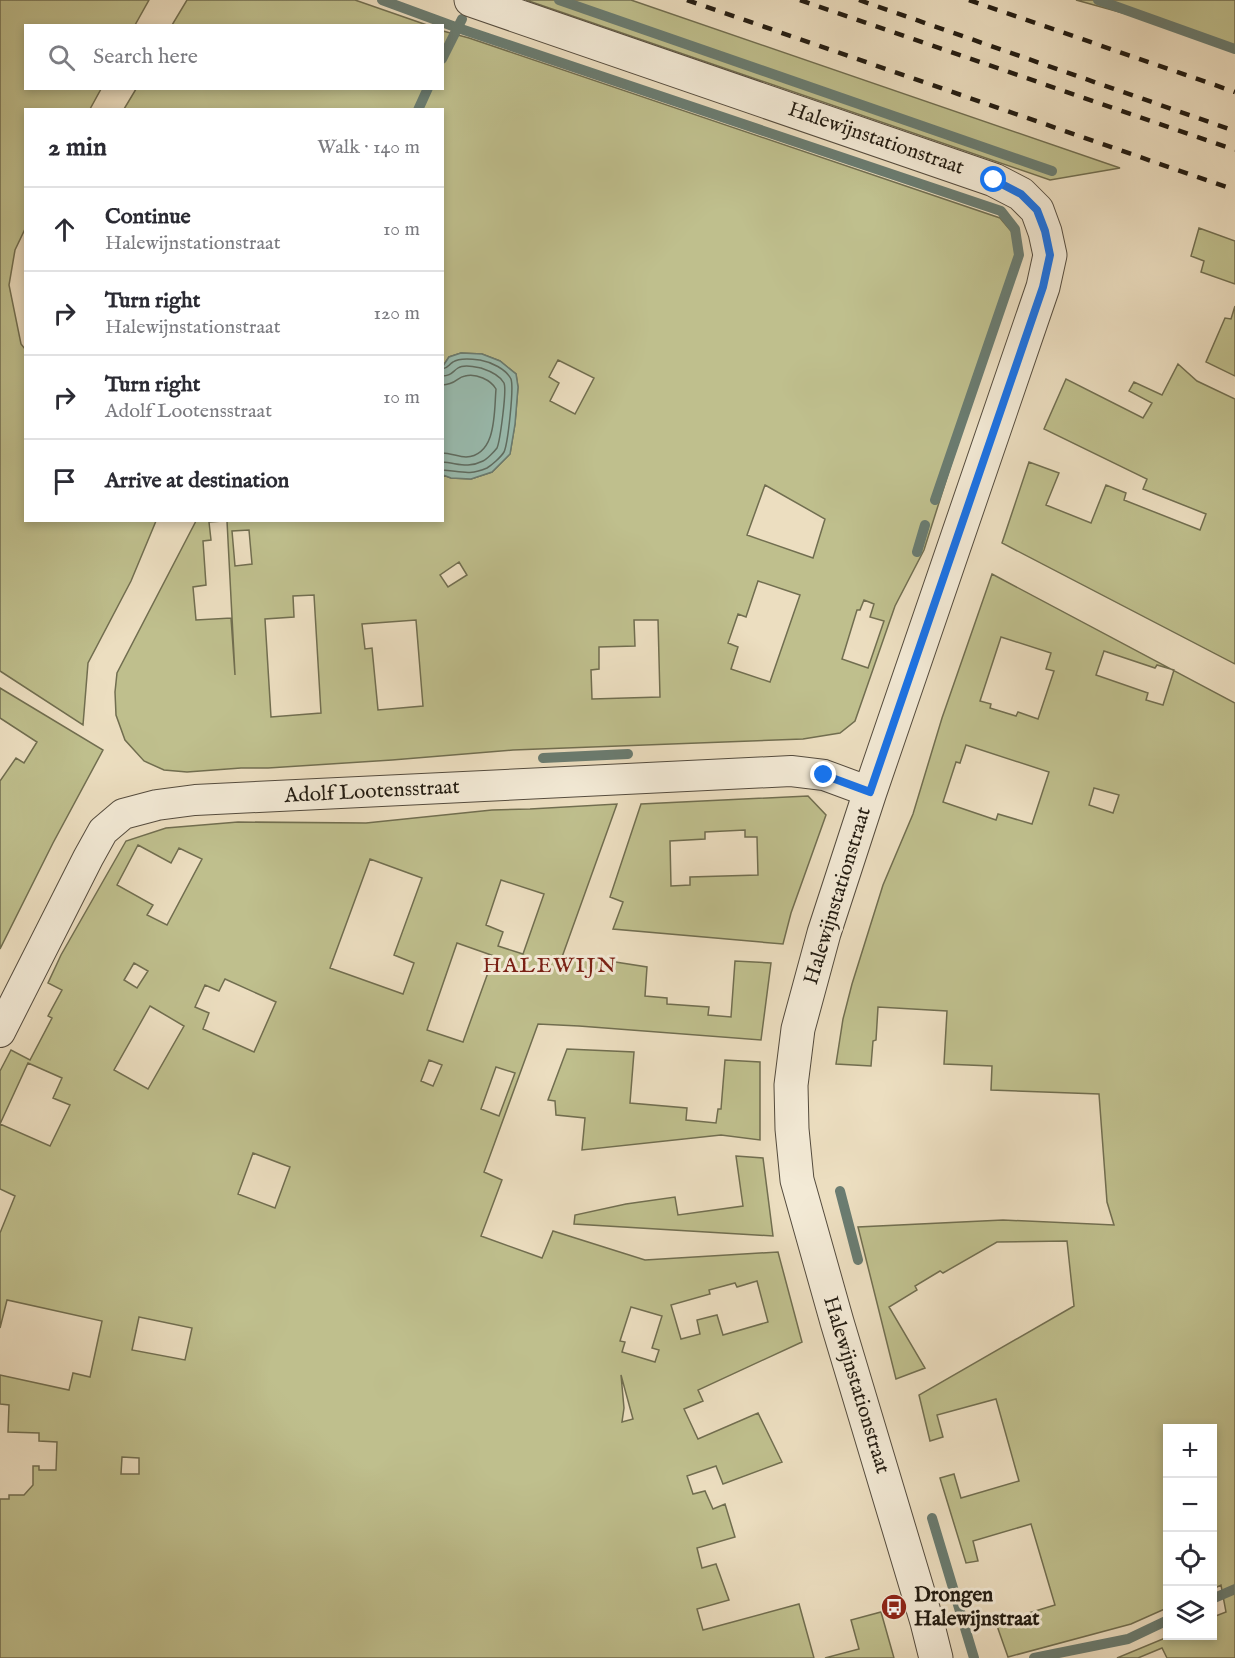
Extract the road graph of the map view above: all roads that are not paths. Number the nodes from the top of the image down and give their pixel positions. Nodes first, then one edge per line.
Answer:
1 (471, 0) edge
2 (870, 792) junction
3 (0, 1032) edge
4 (936, 1658) edge

1 - 2 street, Halewijnstationstraat
2 - 3 street, Adolf Lootensstraat
2 - 4 street, Halewijnstationstraat

